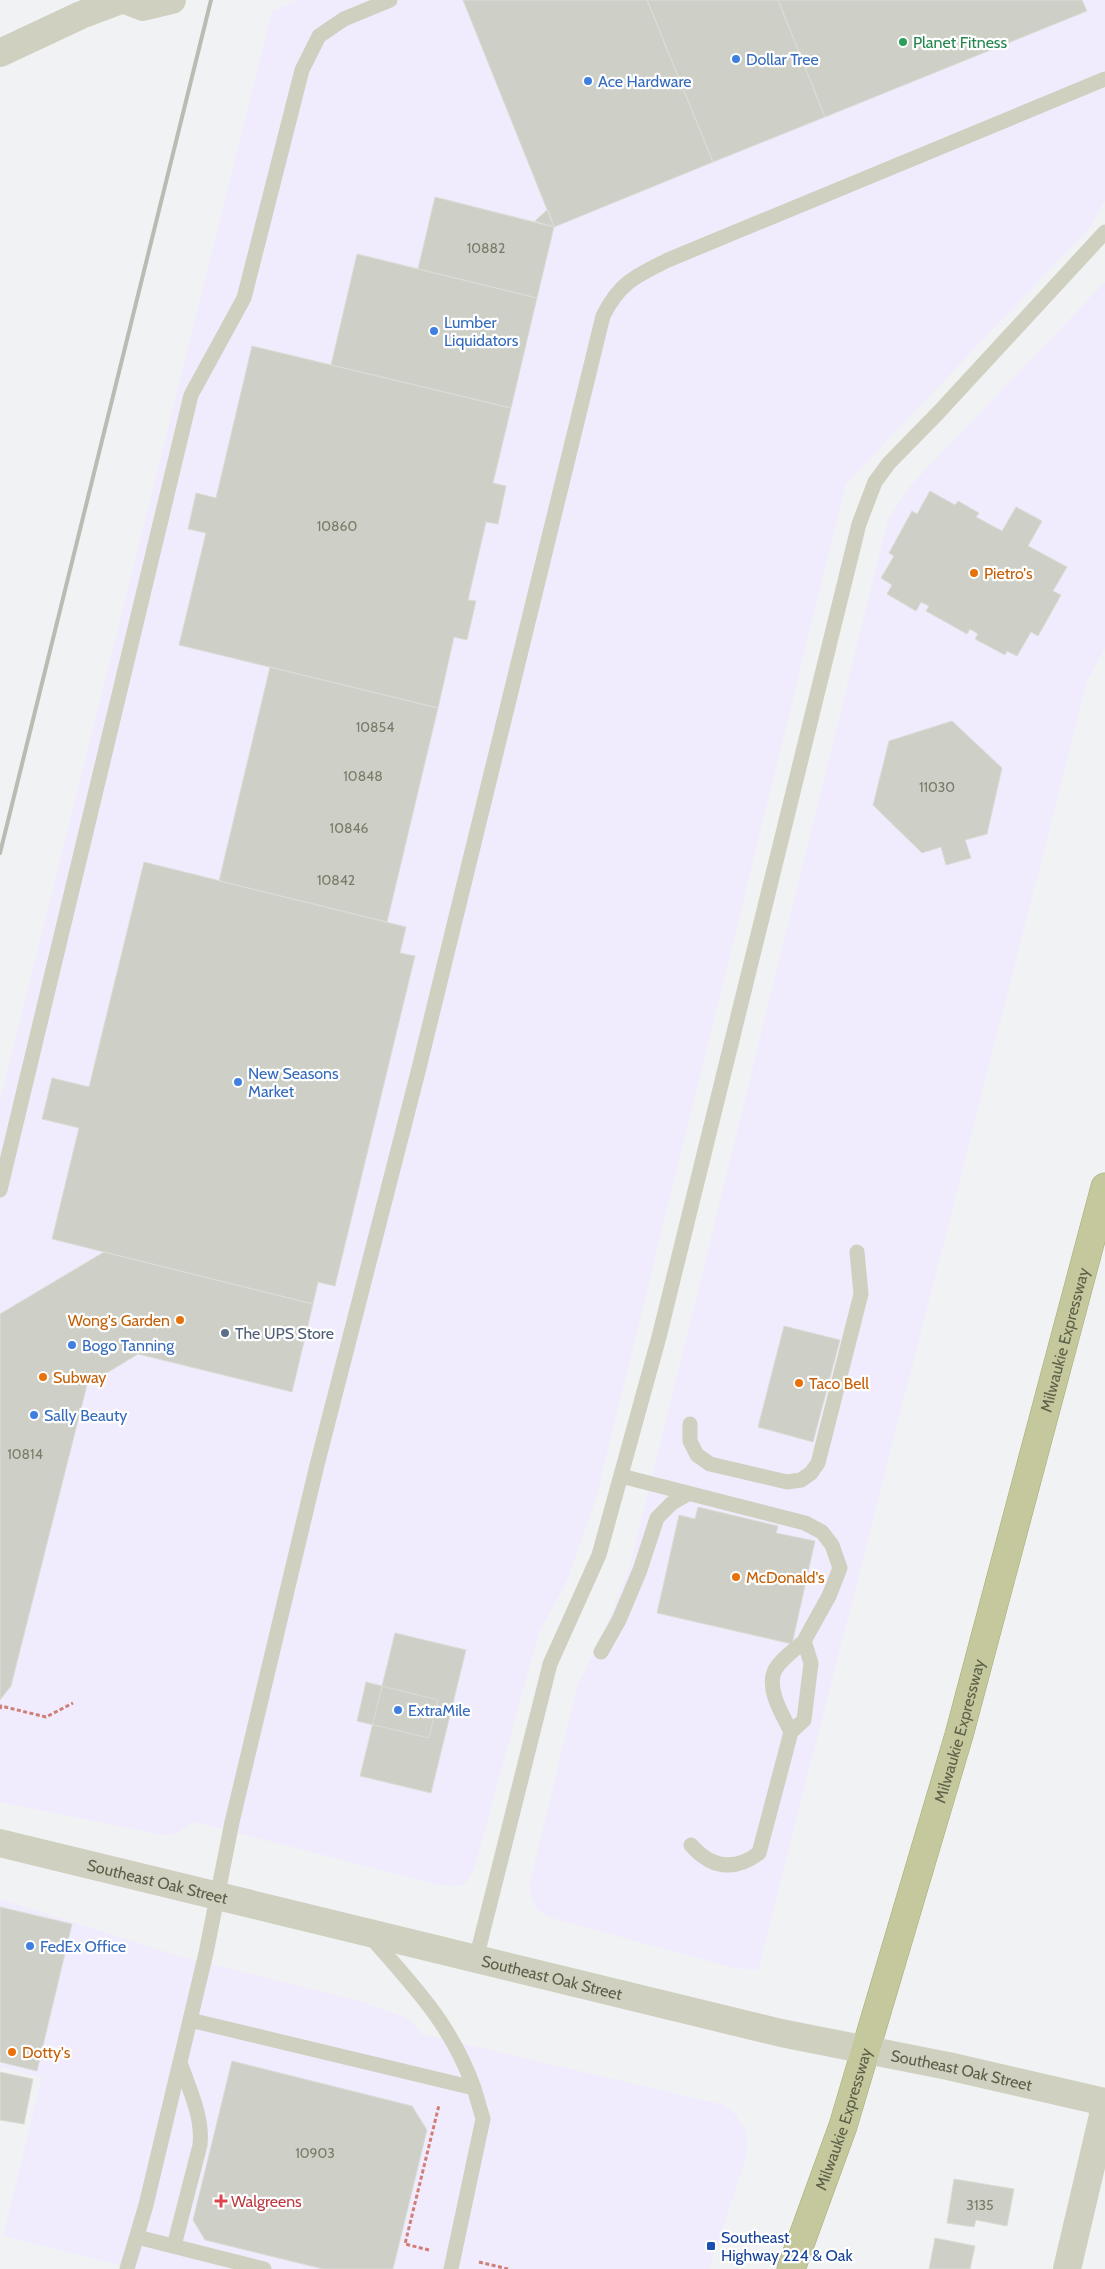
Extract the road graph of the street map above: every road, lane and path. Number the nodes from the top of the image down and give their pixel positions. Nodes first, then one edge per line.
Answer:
1 (123, 0) edge
2 (172, 0) edge
3 (390, 0) edge
4 (0, 53) edge
5 (1105, 79) edge
6 (1105, 232) edge
7 (1105, 1187) edge
8 (0, 1190) edge
9 (858, 1252) dead end
10 (690, 1424) dead end
11 (621, 1476) junction
12 (688, 1494) junction
13 (804, 1641) junction
14 (601, 1652) dead end
15 (72, 1703) dead end
16 (0, 1709) edge
17 (791, 1732) junction
18 (0, 1843) edge
19 (691, 1845) dead end
20 (217, 1894) junction
21 (367, 1933) junction
22 (476, 1959) junction
23 (190, 2020) junction
24 (866, 2050) junction
25 (180, 2062) junction
26 (442, 2080) junction
27 (474, 2088) junction
28 (1105, 2102) edge
29 (1105, 2107) edge
30 (137, 2237) junction
31 (174, 2246) junction
32 (452, 2262) edge
33 (127, 2269) edge
34 (264, 2269) edge
35 (508, 2269) edge
36 (791, 2269) edge
37 (1067, 2269) edge

1 - 2 street
1 - 4 street
3 - 8 lane
5 - 20 lane
6 - 11 lane
7 - 24 highway, Milwaukie Expressway
9 - 10 lane
11 - 12 lane
11 - 22 lane
12 - 13 lane
12 - 14 lane
13 - 17 lane
13 - 17 lane
15 - 16 path
17 - 19 lane
18 - 20 street, Southeast Oak Street
20 - 21 street, Southeast Oak Street
20 - 23 lane
21 - 22 street, Southeast Oak Street
21 - 27 lane
22 - 24 street, Southeast Oak Street
23 - 25 lane
23 - 26 lane
24 - 28 street, Southeast Oak Street
24 - 36 highway, Milwaukie Expressway
25 - 30 lane
25 - 31 lane
26 - 27 lane
26 - 32 path
27 - 32 lane
29 - 37 street
30 - 31 lane
30 - 33 lane
31 - 34 lane
32 - 35 path

